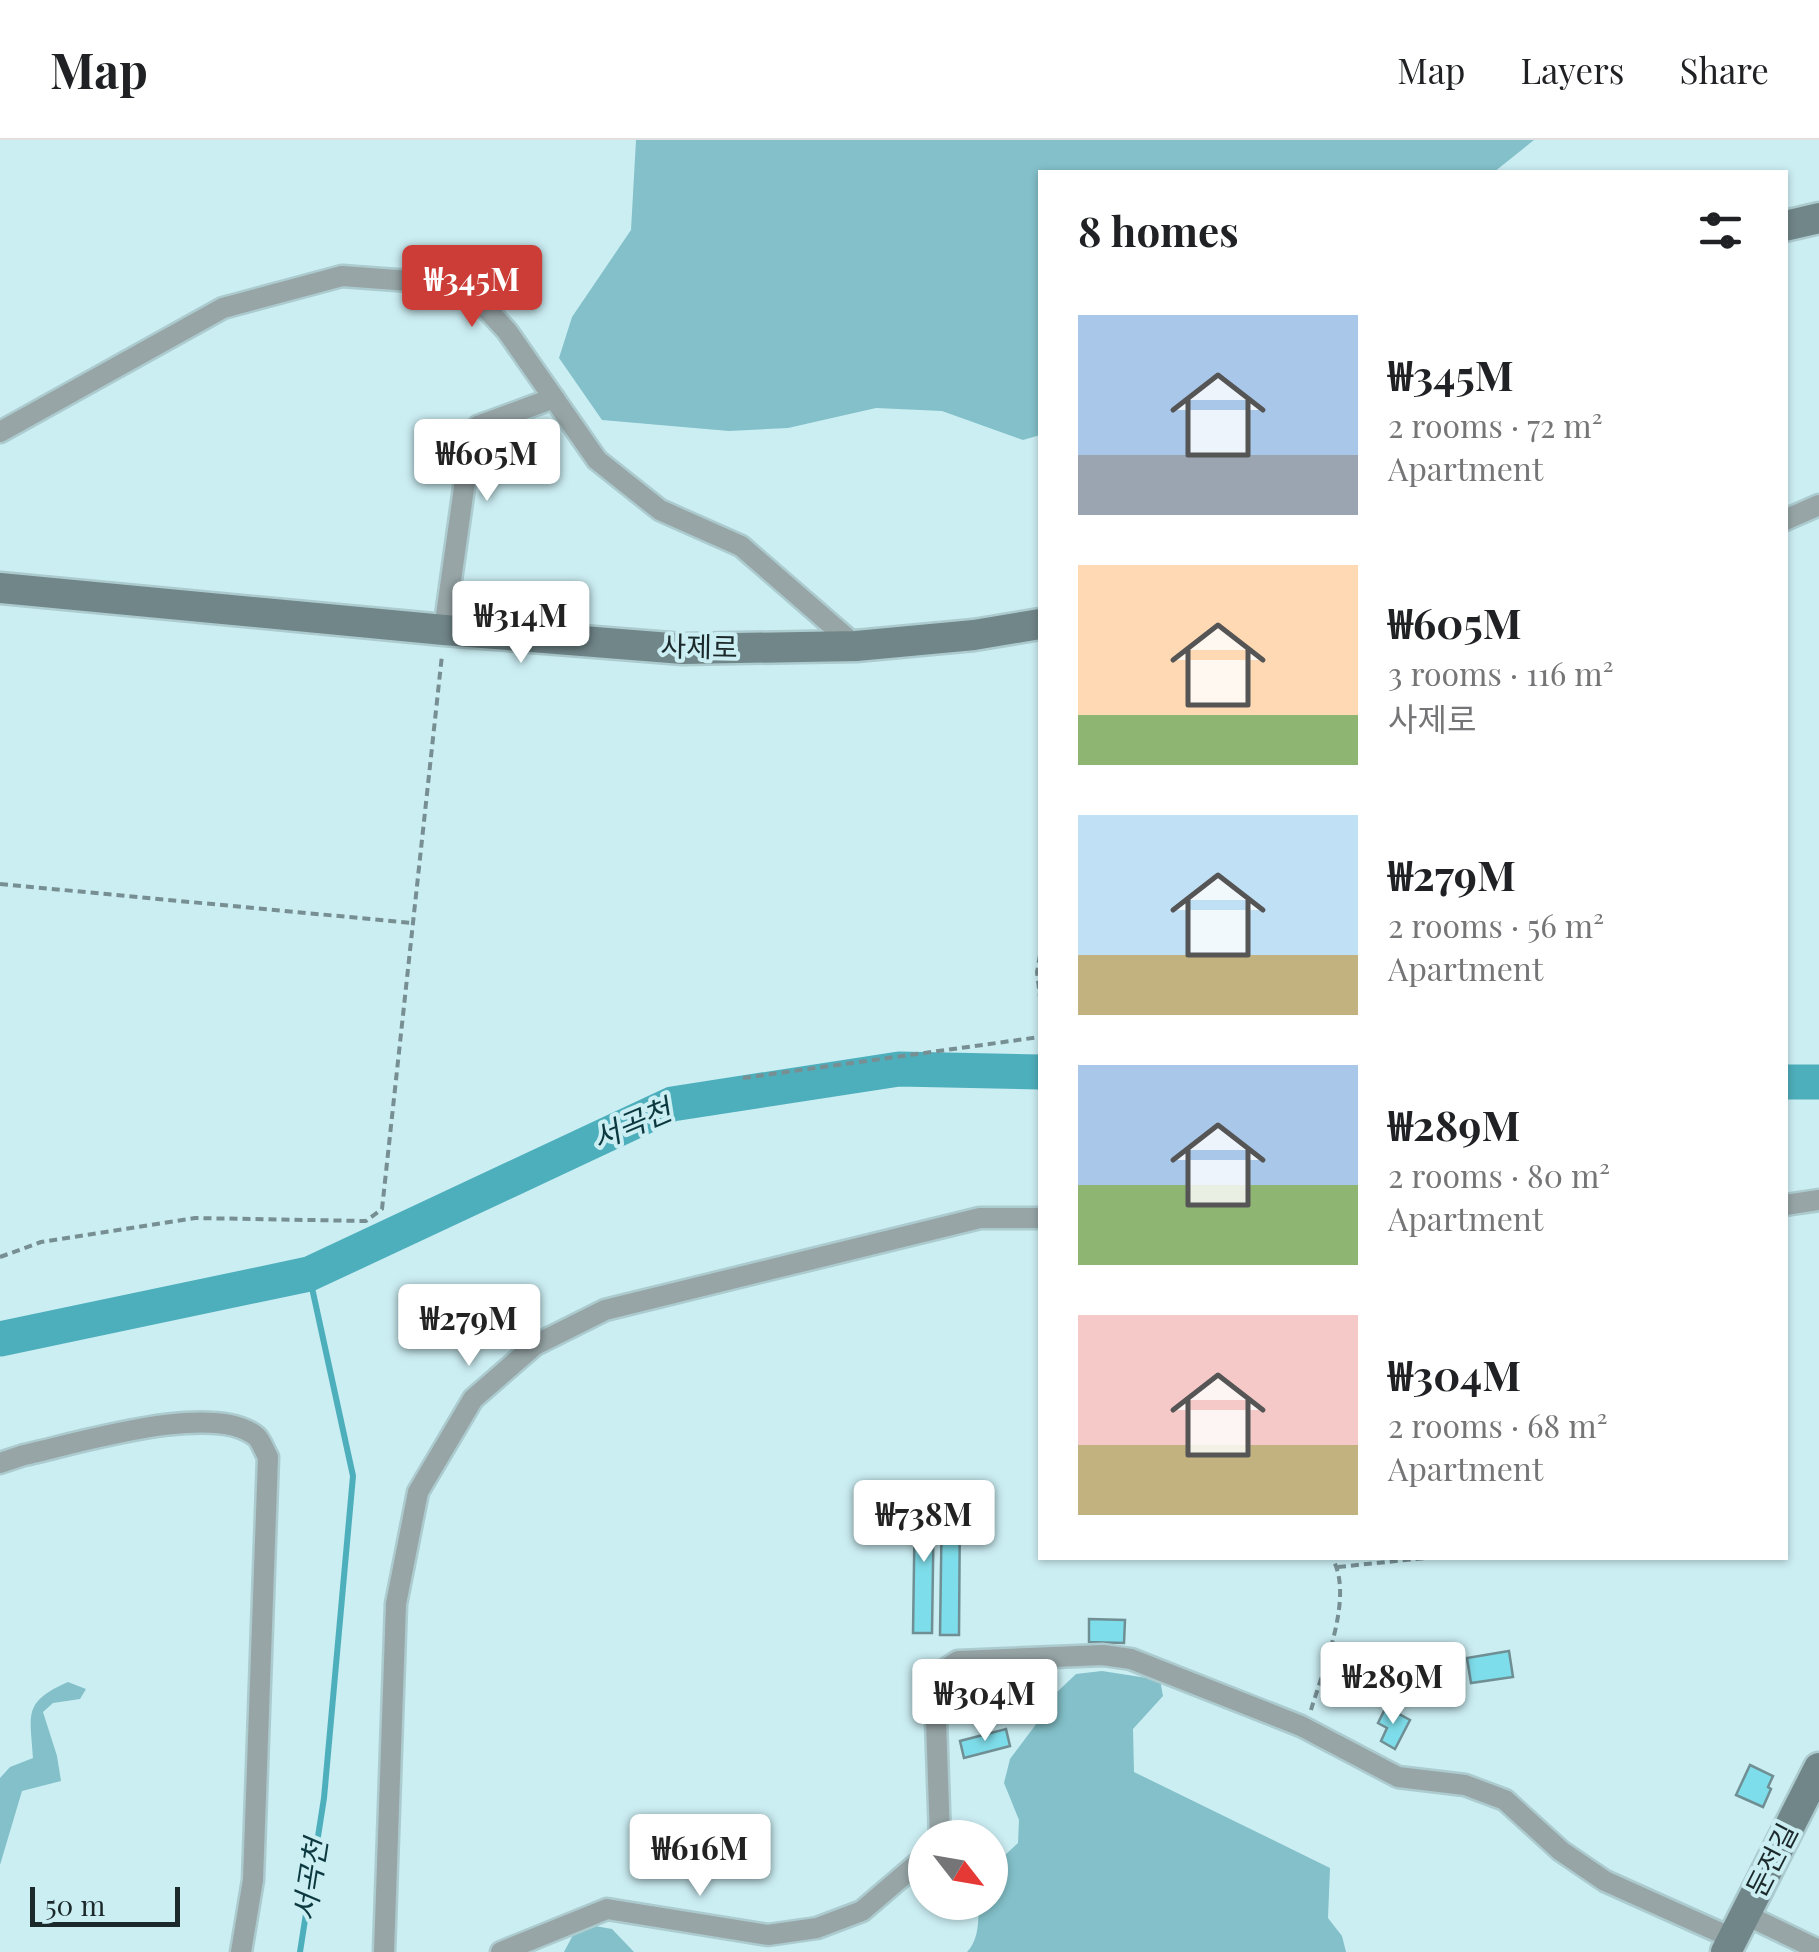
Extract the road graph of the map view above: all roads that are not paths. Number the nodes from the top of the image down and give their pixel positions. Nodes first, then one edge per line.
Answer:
1 (1819, 218) edge
2 (1788, 225) edge
3 (554, 398) junction
4 (0, 432) edge
5 (1819, 506) edge
6 (1788, 519) edge
7 (0, 588) edge
8 (1038, 624) edge
9 (444, 630) junction
10 (856, 646) junction
11 (1819, 1200) edge
12 (1788, 1205) edge
13 (1038, 1218) edge
14 (0, 1463) edge
15 (1819, 1768) edge
16 (939, 1820) edge
17 (908, 1871) edge
18 (1734, 1935) edge
19 (1819, 1950) edge
20 (240, 1952) edge
21 (384, 1952) edge
22 (502, 1952) edge

1 - 2 street
3 - 4 street
3 - 9 street
3 - 10 street
5 - 6 street
7 - 9 street, 사제로
8 - 10 street, 사제로
9 - 10 street, 사제로
11 - 12 street
13 - 21 street
14 - 20 street
15 - 18 street, 둔전길
16 - 18 street
17 - 22 street
18 - 19 street

